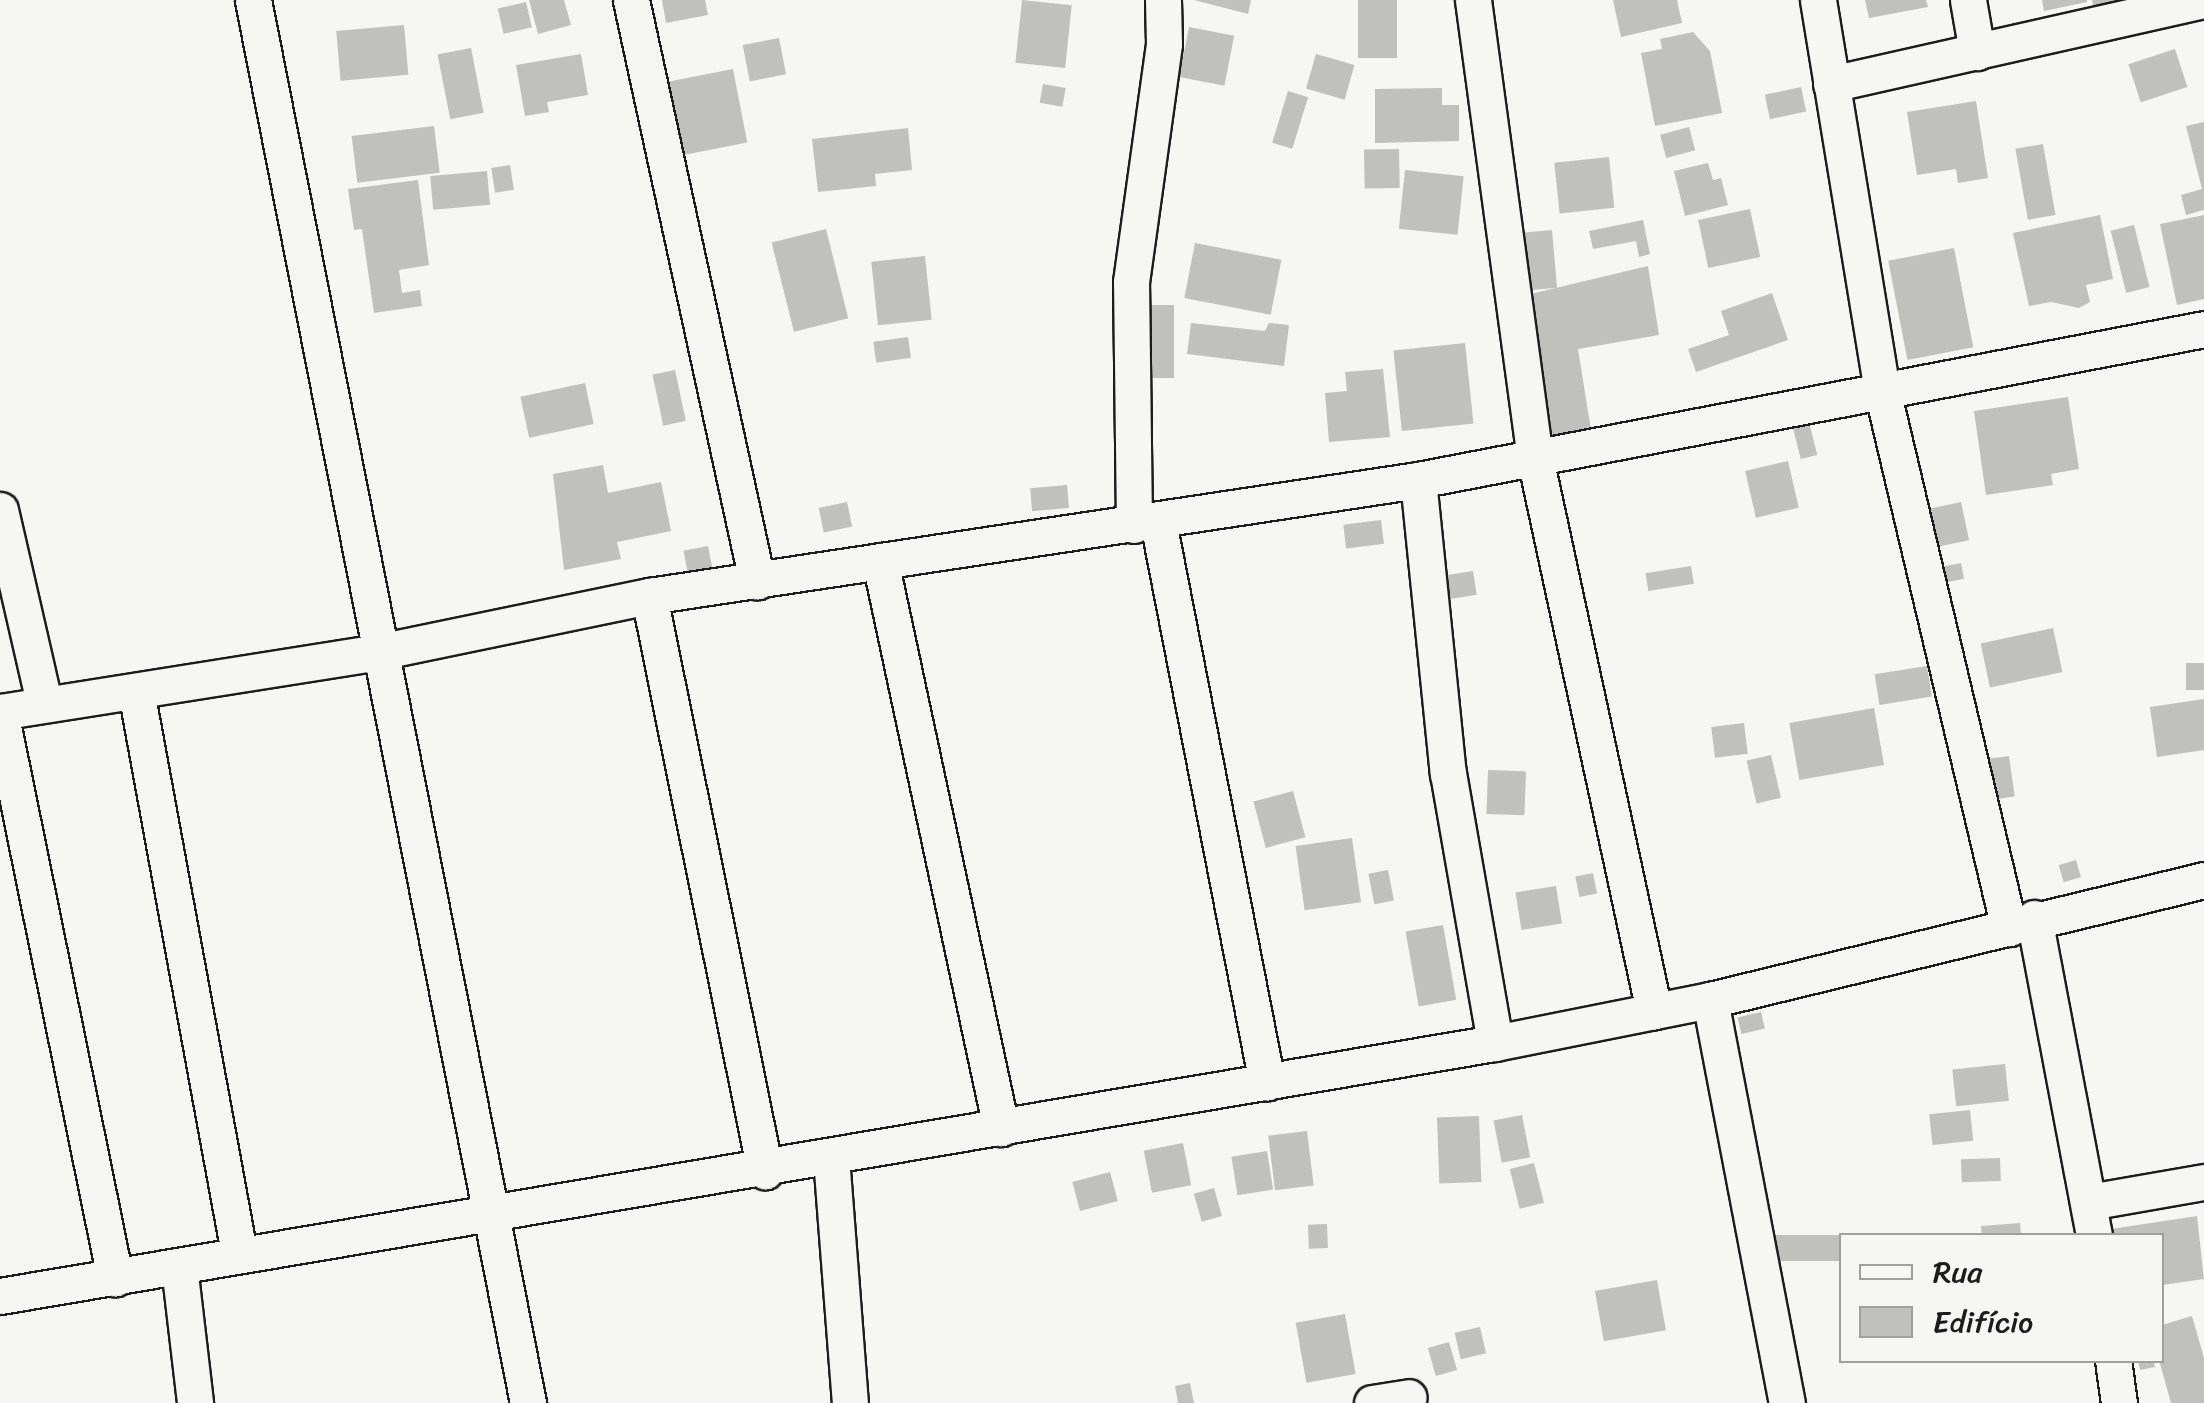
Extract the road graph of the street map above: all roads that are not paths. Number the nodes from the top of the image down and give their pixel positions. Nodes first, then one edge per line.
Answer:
1 (253, 0) edge
2 (632, 0) edge
3 (1163, 0) edge
4 (1473, 0) edge
5 (1818, 0) edge
6 (1968, 0) edge
7 (2203, 0) edge
8 (1976, 52) junction
9 (1831, 84) junction
10 (2204, 329) edge
11 (1882, 390) junction
12 (1535, 458) junction
13 (1418, 480) junction
14 (0, 510) edge
15 (1146, 524) junction
16 (880, 560) junction
17 (758, 581) junction
18 (649, 596) junction
19 (378, 652) junction
20 (136, 691) junction
21 (44, 702) junction
22 (0, 712) edge
23 (2204, 880) edge
24 (2021, 923) junction
25 (1710, 1000) junction
26 (1654, 1011) junction
27 (1496, 1043) junction
28 (1268, 1083) junction
29 (1001, 1128) junction
30 (831, 1157) junction
31 (765, 1171) junction
32 (2204, 1182) edge
33 (492, 1216) junction
34 (2092, 1219) edge
35 (239, 1253) junction
36 (179, 1266) junction
37 (115, 1278) junction
38 (0, 1296) edge
39 (2113, 1363) edge
40 (1409, 1396) dead end
41 (195, 1403) edge
42 (528, 1403) edge
43 (850, 1403) edge
44 (1372, 1403) edge
45 (1787, 1403) edge
46 (2119, 1403) edge

1 - 19 street
2 - 17 street
3 - 15 street
4 - 12 street
5 - 9 street
6 - 8 street
7 - 8 street
8 - 9 street
9 - 11 street
10 - 11 street
11 - 12 street
11 - 24 street
12 - 13 street
12 - 26 street
13 - 15 street
13 - 27 street
14 - 21 street
15 - 16 street
15 - 28 street
16 - 17 street
16 - 29 street
17 - 18 street
18 - 19 street
18 - 31 street
19 - 20 street
19 - 33 street
20 - 21 street
20 - 35 street
21 - 22 street
22 - 37 street
23 - 24 street
24 - 25 street
24 - 34 street
25 - 26 street
25 - 45 street
26 - 27 street
27 - 28 street
28 - 29 street
29 - 30 street
30 - 31 street
30 - 43 street
31 - 33 street
32 - 34 street
33 - 35 street
33 - 42 street
35 - 36 street
36 - 37 street
36 - 41 street
37 - 38 street
39 - 46 street
40 - 44 street

